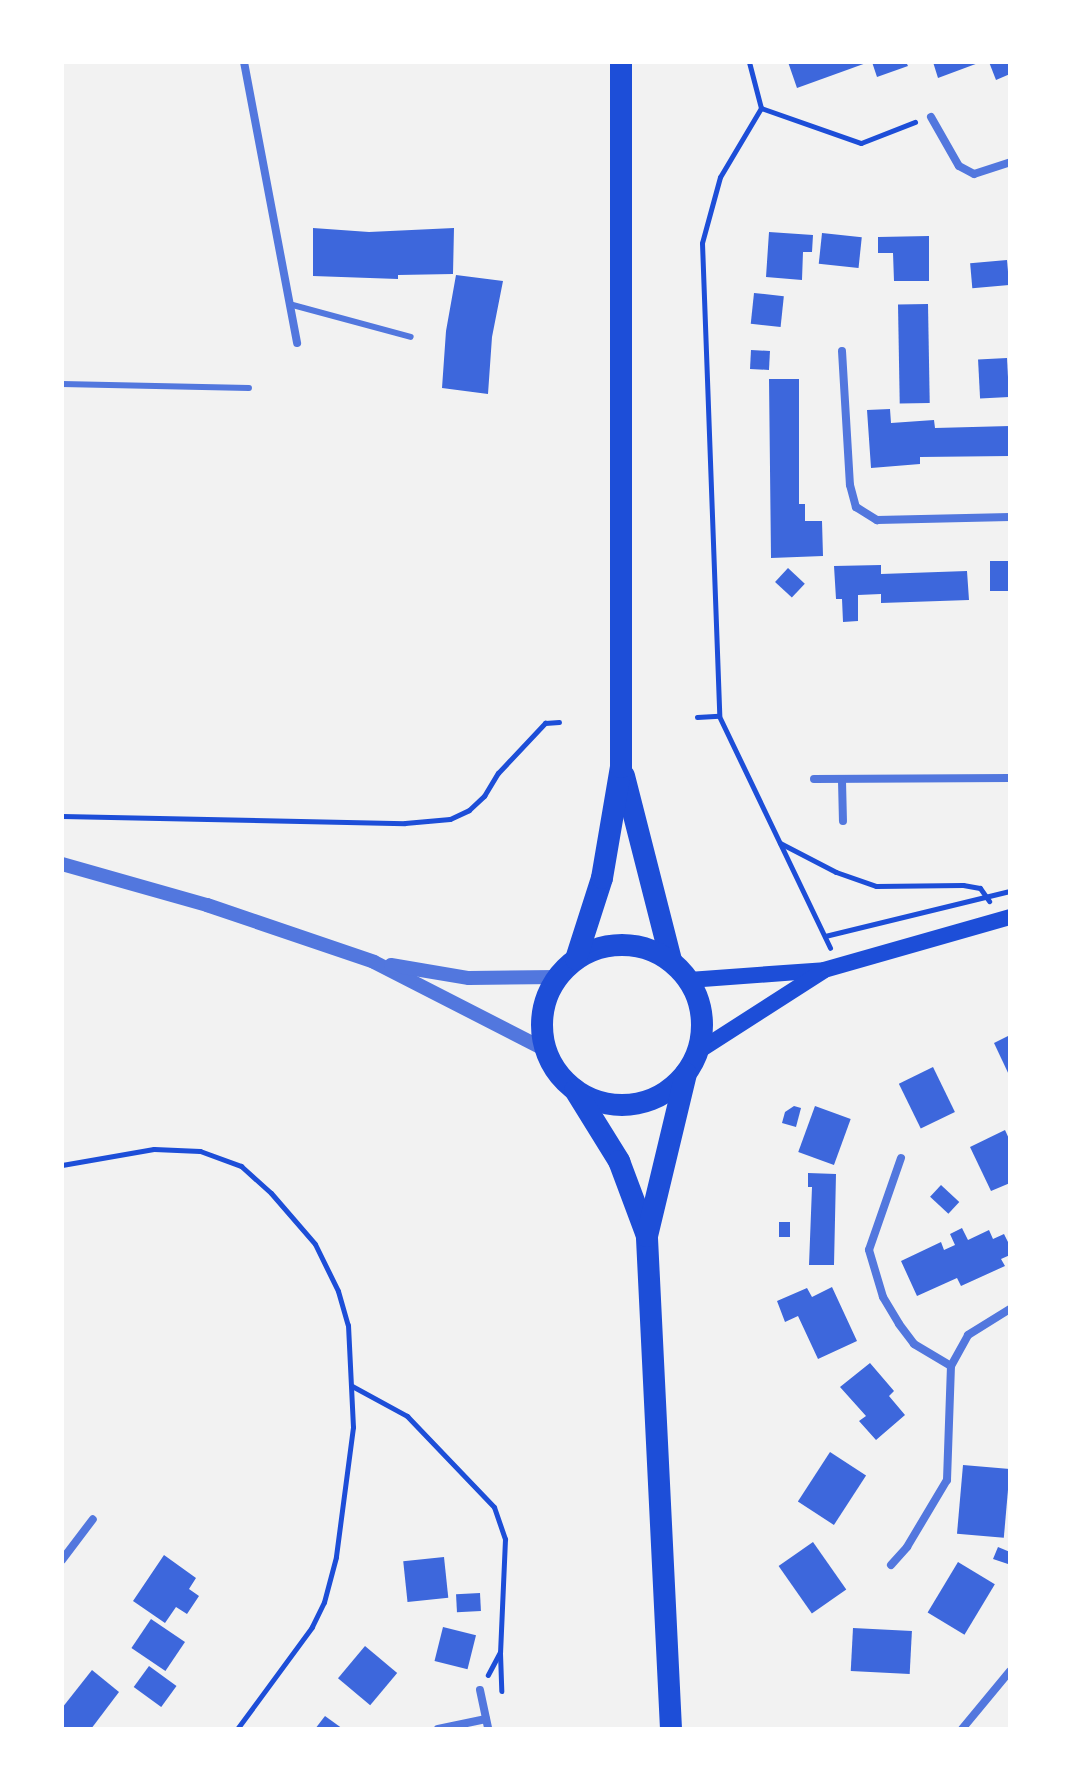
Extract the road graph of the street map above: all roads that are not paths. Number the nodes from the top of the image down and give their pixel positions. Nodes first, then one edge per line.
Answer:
1 (244, 62) edge
2 (621, 62) edge
3 (931, 117) road end
4 (1010, 162) edge
5 (289, 304) junction
6 (411, 337) dead end
7 (297, 343) dead end
8 (842, 351) dead end
9 (62, 384) edge
10 (249, 388) dead end
11 (1010, 517) edge
12 (621, 767) junction
13 (1010, 778) edge
14 (814, 779) dead end
15 (842, 781) junction
16 (843, 821) dead end
17 (62, 864) edge
18 (1002, 919) edge
19 (576, 959) junction
20 (671, 961) junction
21 (374, 962) junction
22 (832, 969) junction
23 (557, 977) junction
24 (689, 980) junction
25 (546, 1050) junction
26 (697, 1052) junction
27 (686, 1074) junction
28 (575, 1089) junction
29 (901, 1158) dead end
30 (647, 1236) junction
31 (1010, 1309) edge
32 (951, 1366) junction
33 (93, 1519) dead end
34 (62, 1560) edge
35 (891, 1565) dead end
36 (1010, 1671) edge
37 (480, 1690) road end
38 (487, 1724) edge
39 (438, 1729) edge
40 (671, 1729) edge
41 (962, 1729) edge

1 - 5 street
2 - 12 highway
3 - 4 street
5 - 6 lane
5 - 7 street
8 - 11 street
9 - 10 lane
12 - 19 highway
12 - 20 highway
13 - 15 street
14 - 15 street
15 - 16 street
17 - 21 street
18 - 22 main road
19 - 20 highway
19 - 23 highway
20 - 24 highway
21 - 23 street
21 - 25 street
22 - 24 main road
22 - 26 main road
23 - 25 highway
24 - 26 highway
25 - 28 highway
26 - 27 highway
27 - 28 highway
27 - 30 highway
28 - 30 highway
29 - 32 street
30 - 40 highway
31 - 32 street
32 - 35 street
33 - 34 street
36 - 41 street
37 - 38 street
38 - 39 street

